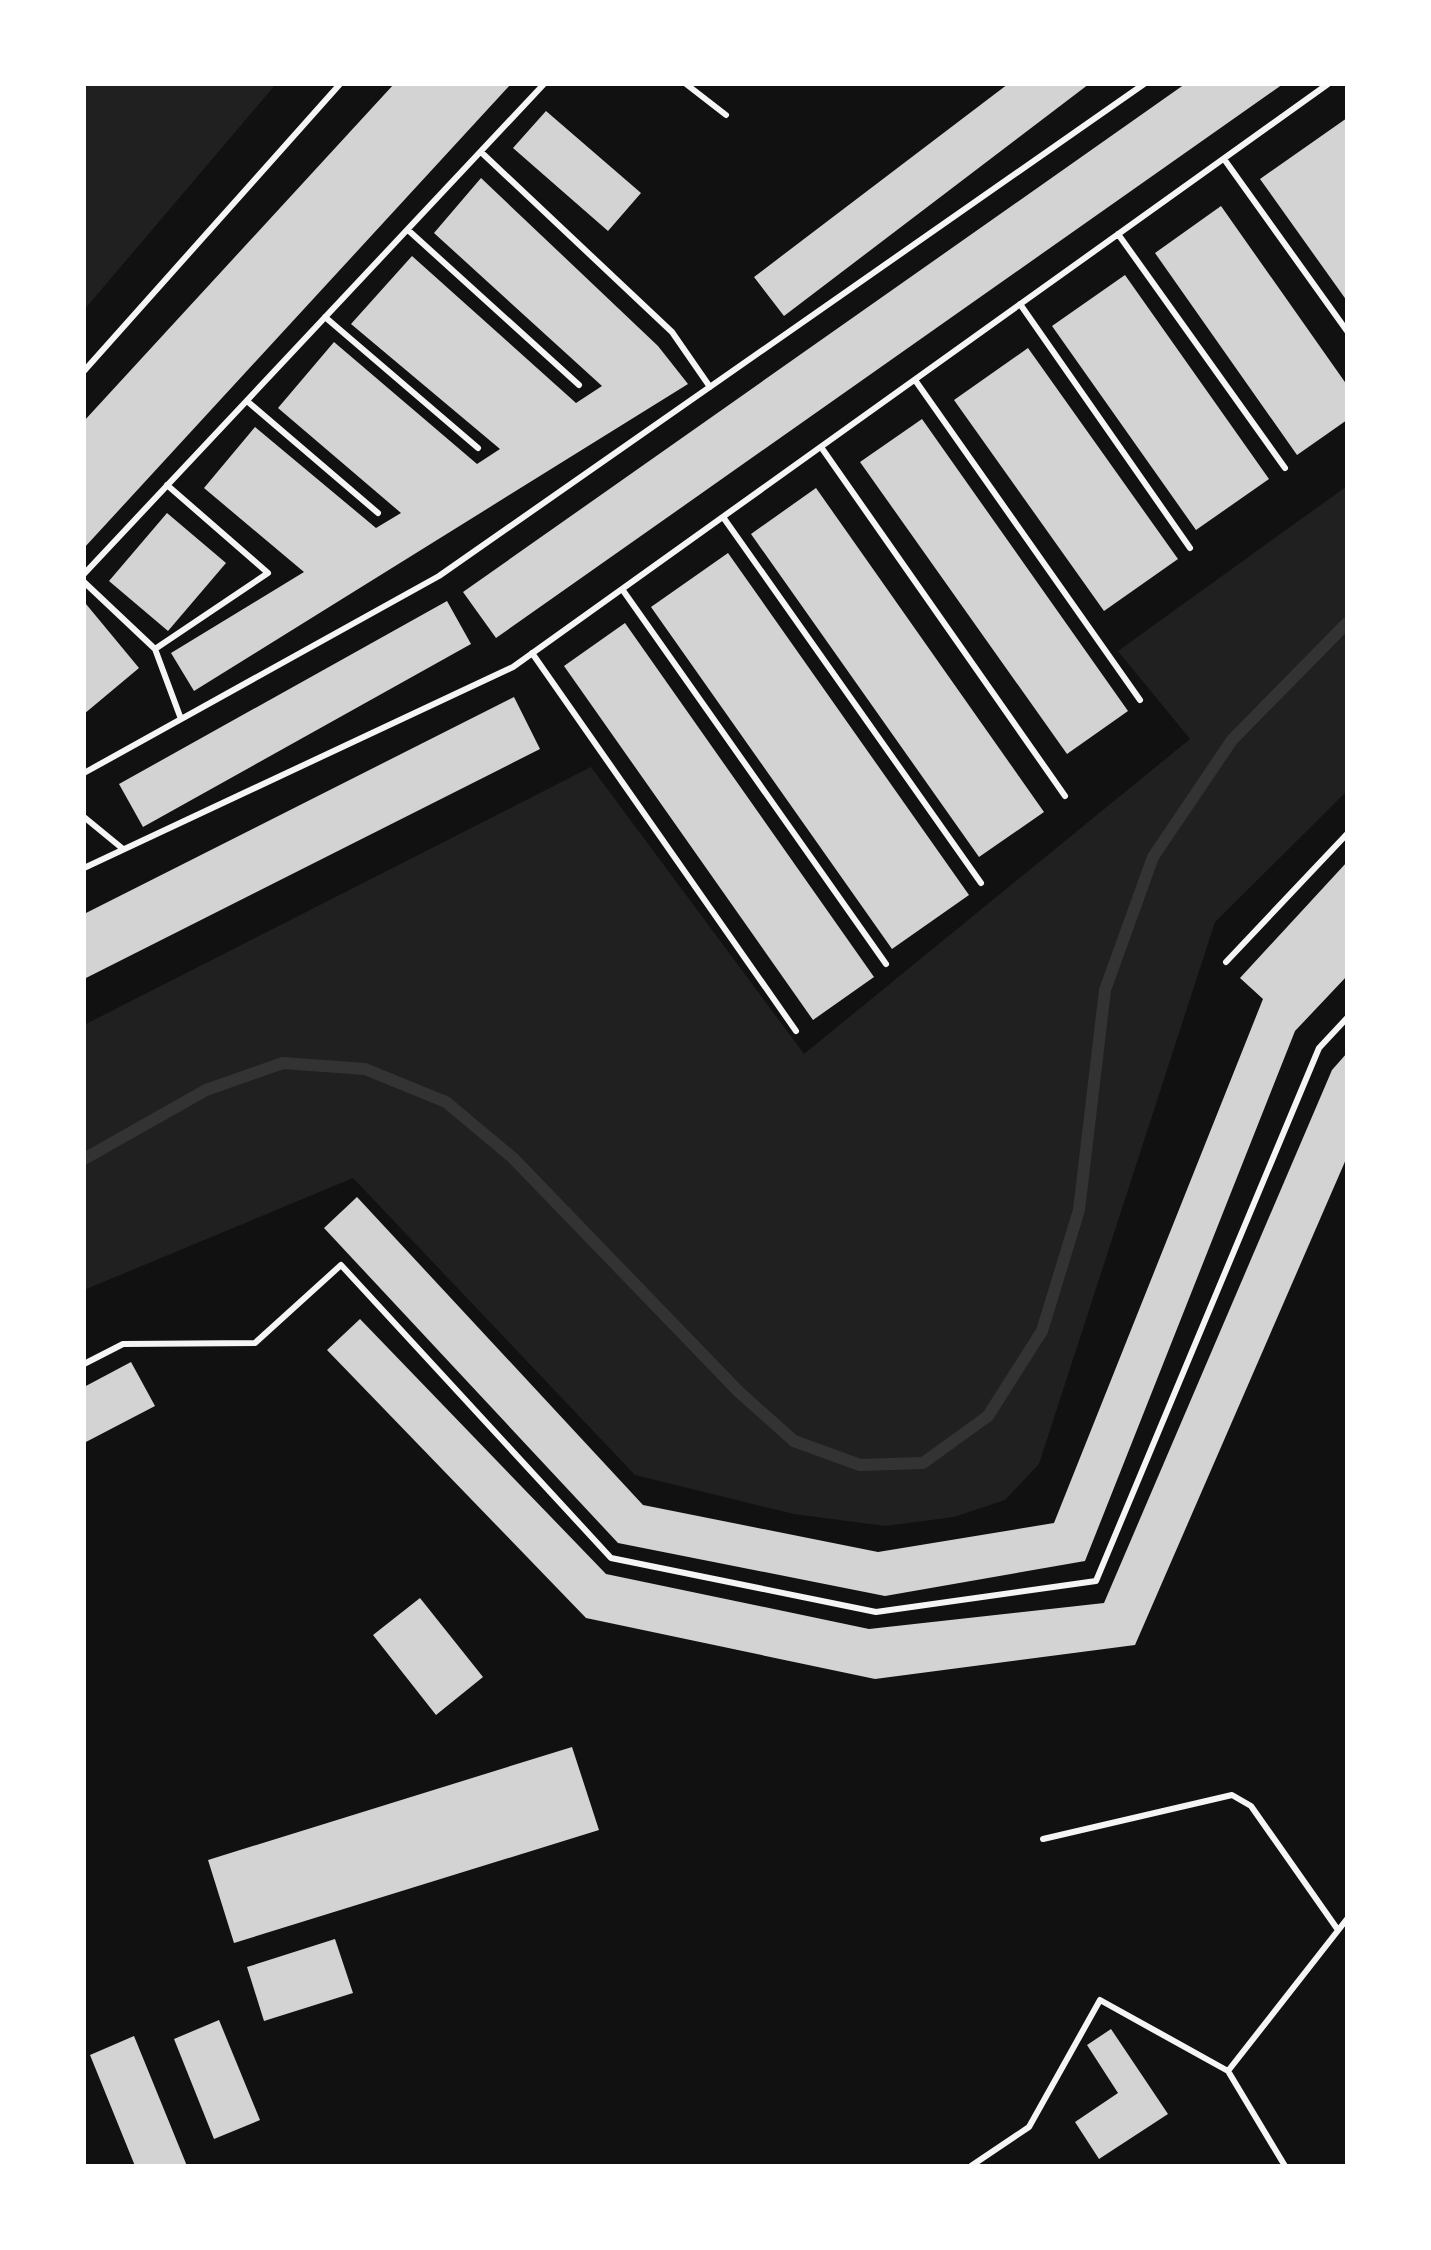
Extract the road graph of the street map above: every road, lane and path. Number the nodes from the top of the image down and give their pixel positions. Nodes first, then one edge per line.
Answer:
1 (340, 84) edge
2 (544, 84) edge
3 (686, 84) edge
4 (1144, 84) edge
5 (1328, 84) edge
6 (726, 115) dead end
7 (481, 152) junction
8 (1224, 159) junction
9 (408, 230) junction
10 (1118, 234) junction
11 (1020, 304) junction
12 (325, 317) junction
13 (1347, 331) edge
14 (84, 371) edge
15 (915, 380) junction
16 (579, 385) dead end
17 (710, 387) junction
18 (247, 401) junction
19 (821, 447) junction
20 (478, 448) dead end
21 (1285, 468) dead end
22 (167, 485) junction
23 (378, 513) dead end
24 (723, 517) junction
25 (1190, 548) dead end
26 (84, 574) edge
27 (84, 582) edge
28 (622, 589) junction
29 (155, 649) junction
30 (532, 653) junction
31 (1140, 700) dead end
32 (181, 719) junction
33 (84, 773) edge
34 (1065, 796) dead end
35 (84, 817) edge
36 (1347, 834) edge
37 (123, 849) junction
38 (84, 868) edge
39 (981, 883) dead end
40 (1226, 962) dead end
41 (886, 964) dead end
42 (1347, 1018) edge
43 (796, 1031) dead end
44 (84, 1364) edge
45 (1043, 1839) dead end
46 (1347, 1919) edge
47 (1338, 1930) junction
48 (1228, 2071) junction
49 (971, 2166) edge
50 (1285, 2166) edge

1 - 14 lane
2 - 7 lane
3 - 6 lane
4 - 17 lane
5 - 8 lane
7 - 9 lane
7 - 17 lane
8 - 10 lane
8 - 13 lane
9 - 12 lane
9 - 16 lane
10 - 11 lane
10 - 21 lane
11 - 15 lane
11 - 25 lane
12 - 18 lane
12 - 20 lane
15 - 19 lane
15 - 31 lane
17 - 32 lane
18 - 22 lane
18 - 23 lane
19 - 24 lane
19 - 34 lane
22 - 26 lane
22 - 29 lane
24 - 28 lane
24 - 39 lane
27 - 29 lane
28 - 30 lane
28 - 41 lane
29 - 32 lane
30 - 37 lane
30 - 43 lane
32 - 33 lane
35 - 37 lane
36 - 40 lane
37 - 38 lane
42 - 44 lane
45 - 47 lane
46 - 47 lane
47 - 48 lane
48 - 49 lane
48 - 50 lane

